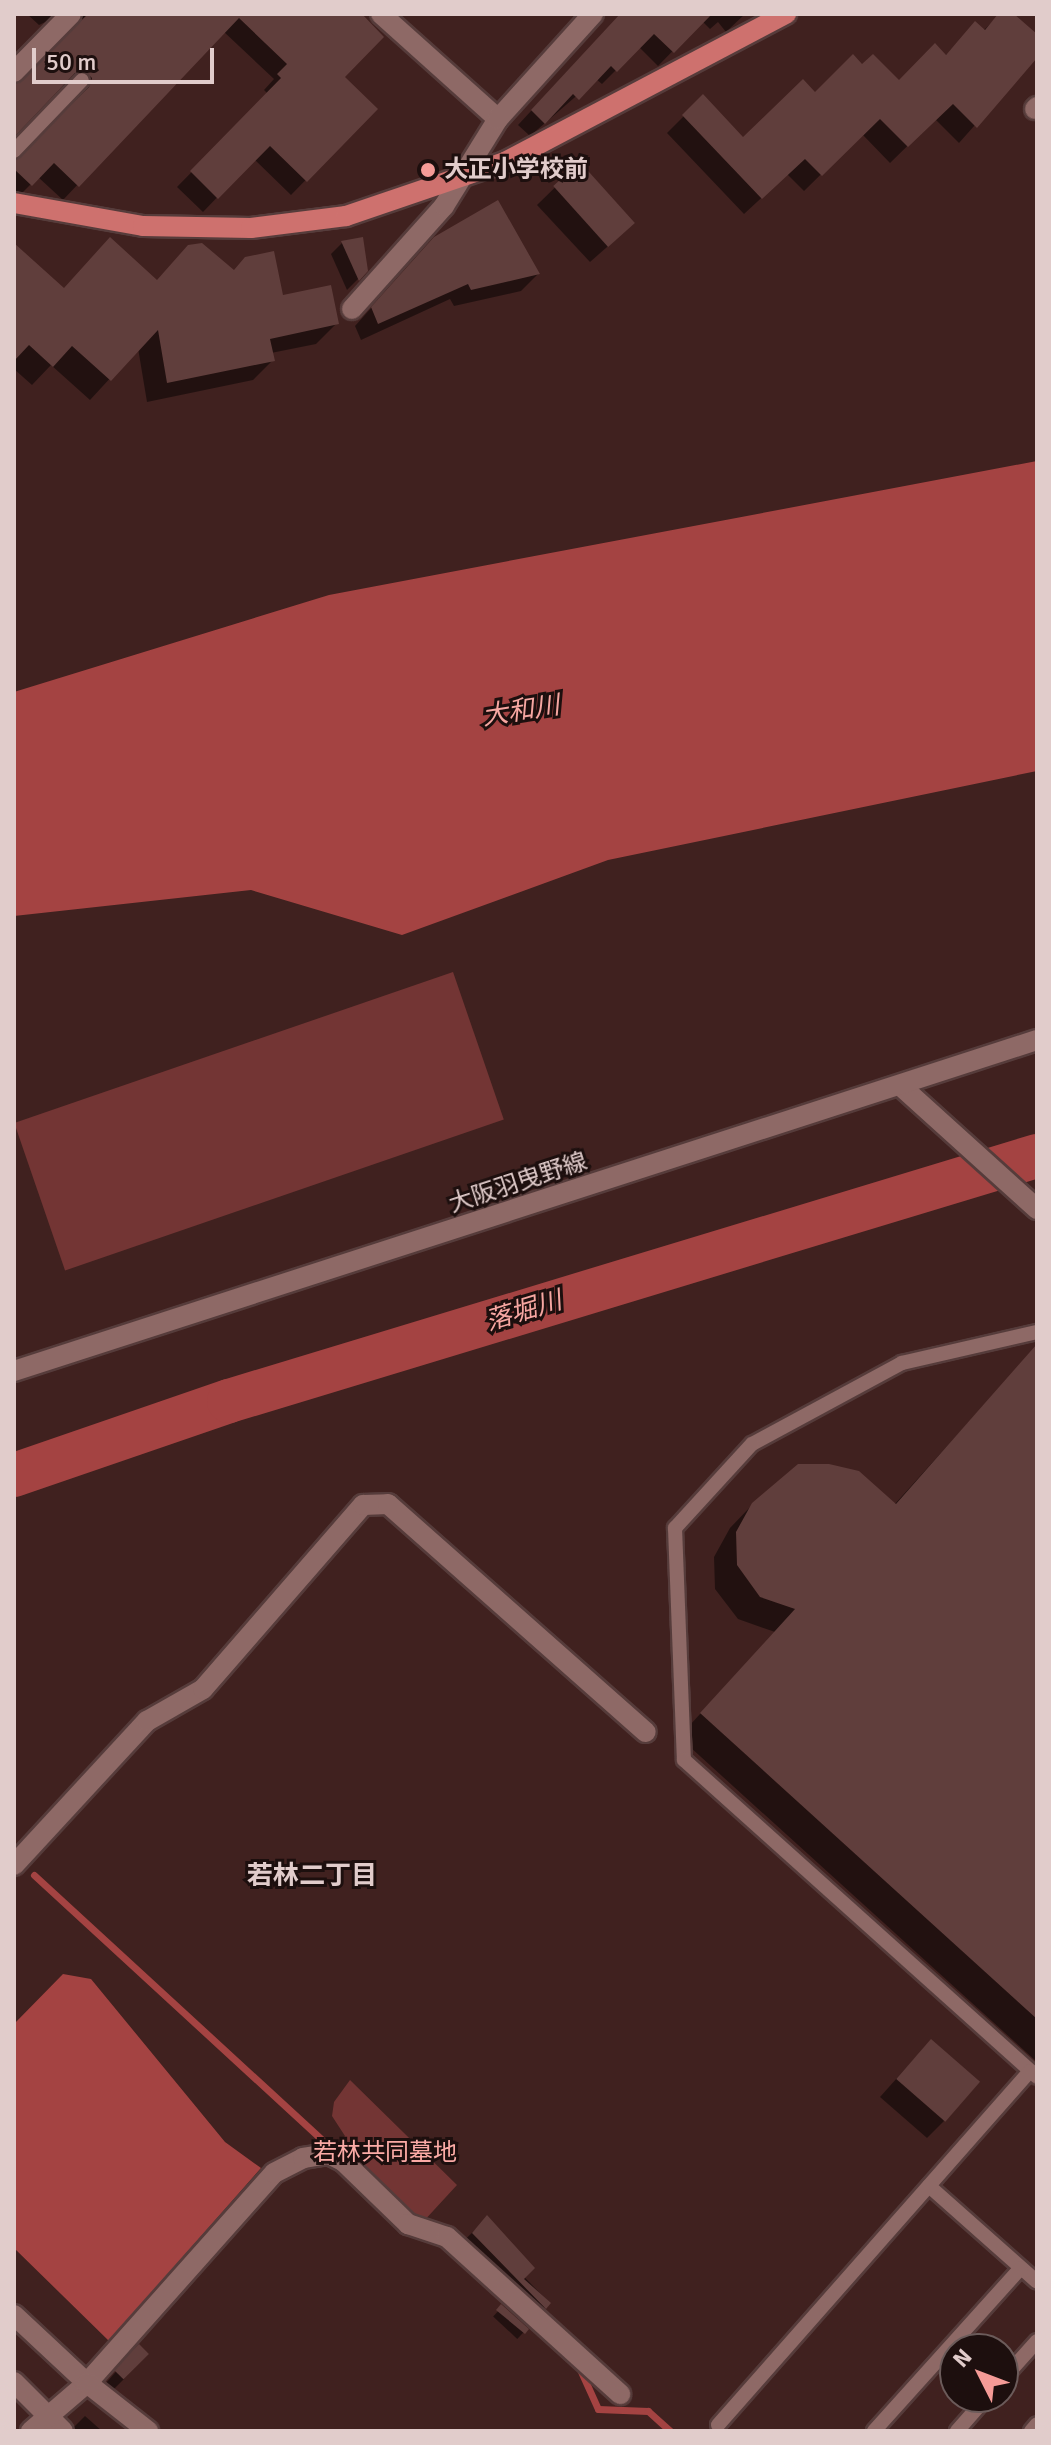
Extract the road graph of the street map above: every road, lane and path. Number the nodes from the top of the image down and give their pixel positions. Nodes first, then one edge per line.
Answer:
1 (71, 14) edge
2 (381, 14) edge
3 (593, 14) edge
4 (786, 14) edge
5 (14, 72) edge
6 (82, 80) dead end
7 (498, 119) junction
8 (14, 151) edge
9 (462, 180) junction
10 (14, 203) edge
11 (352, 309) dead end
12 (1037, 1040) edge
13 (902, 1087) junction
14 (1033, 1205) edge
15 (1037, 1332) edge
16 (14, 1371) edge
17 (646, 1732) dead end
18 (14, 1865) edge
19 (1034, 2074) edge
20 (929, 2186) junction
21 (1021, 2268) junction
22 (1037, 2282) edge
23 (14, 2315) edge
24 (1037, 2341) edge
25 (1019, 2361) edge
26 (14, 2382) edge
27 (87, 2383) junction
28 (620, 2394) dead end
29 (973, 2413) edge
30 (56, 2424) edge
31 (1037, 2424) edge
32 (718, 2425) dead end
33 (31, 2431) edge
34 (148, 2431) edge
35 (874, 2431) edge
36 (957, 2431) edge
37 (1031, 2431) edge

1 - 5 street
2 - 7 street
3 - 7 street
4 - 9 main road
6 - 8 lane
7 - 9 street
9 - 10 main road
9 - 11 street
12 - 13 street, 大阪羽曳野線
13 - 14 street
13 - 16 street, 大阪羽曳野線
15 - 19 lane
17 - 18 street
19 - 20 lane
20 - 21 lane
20 - 32 lane
21 - 22 lane
21 - 35 lane
23 - 27 street
24 - 25 lane
26 - 30 street
27 - 28 street
27 - 30 street
27 - 34 street
29 - 36 lane
30 - 33 street
31 - 37 lane

